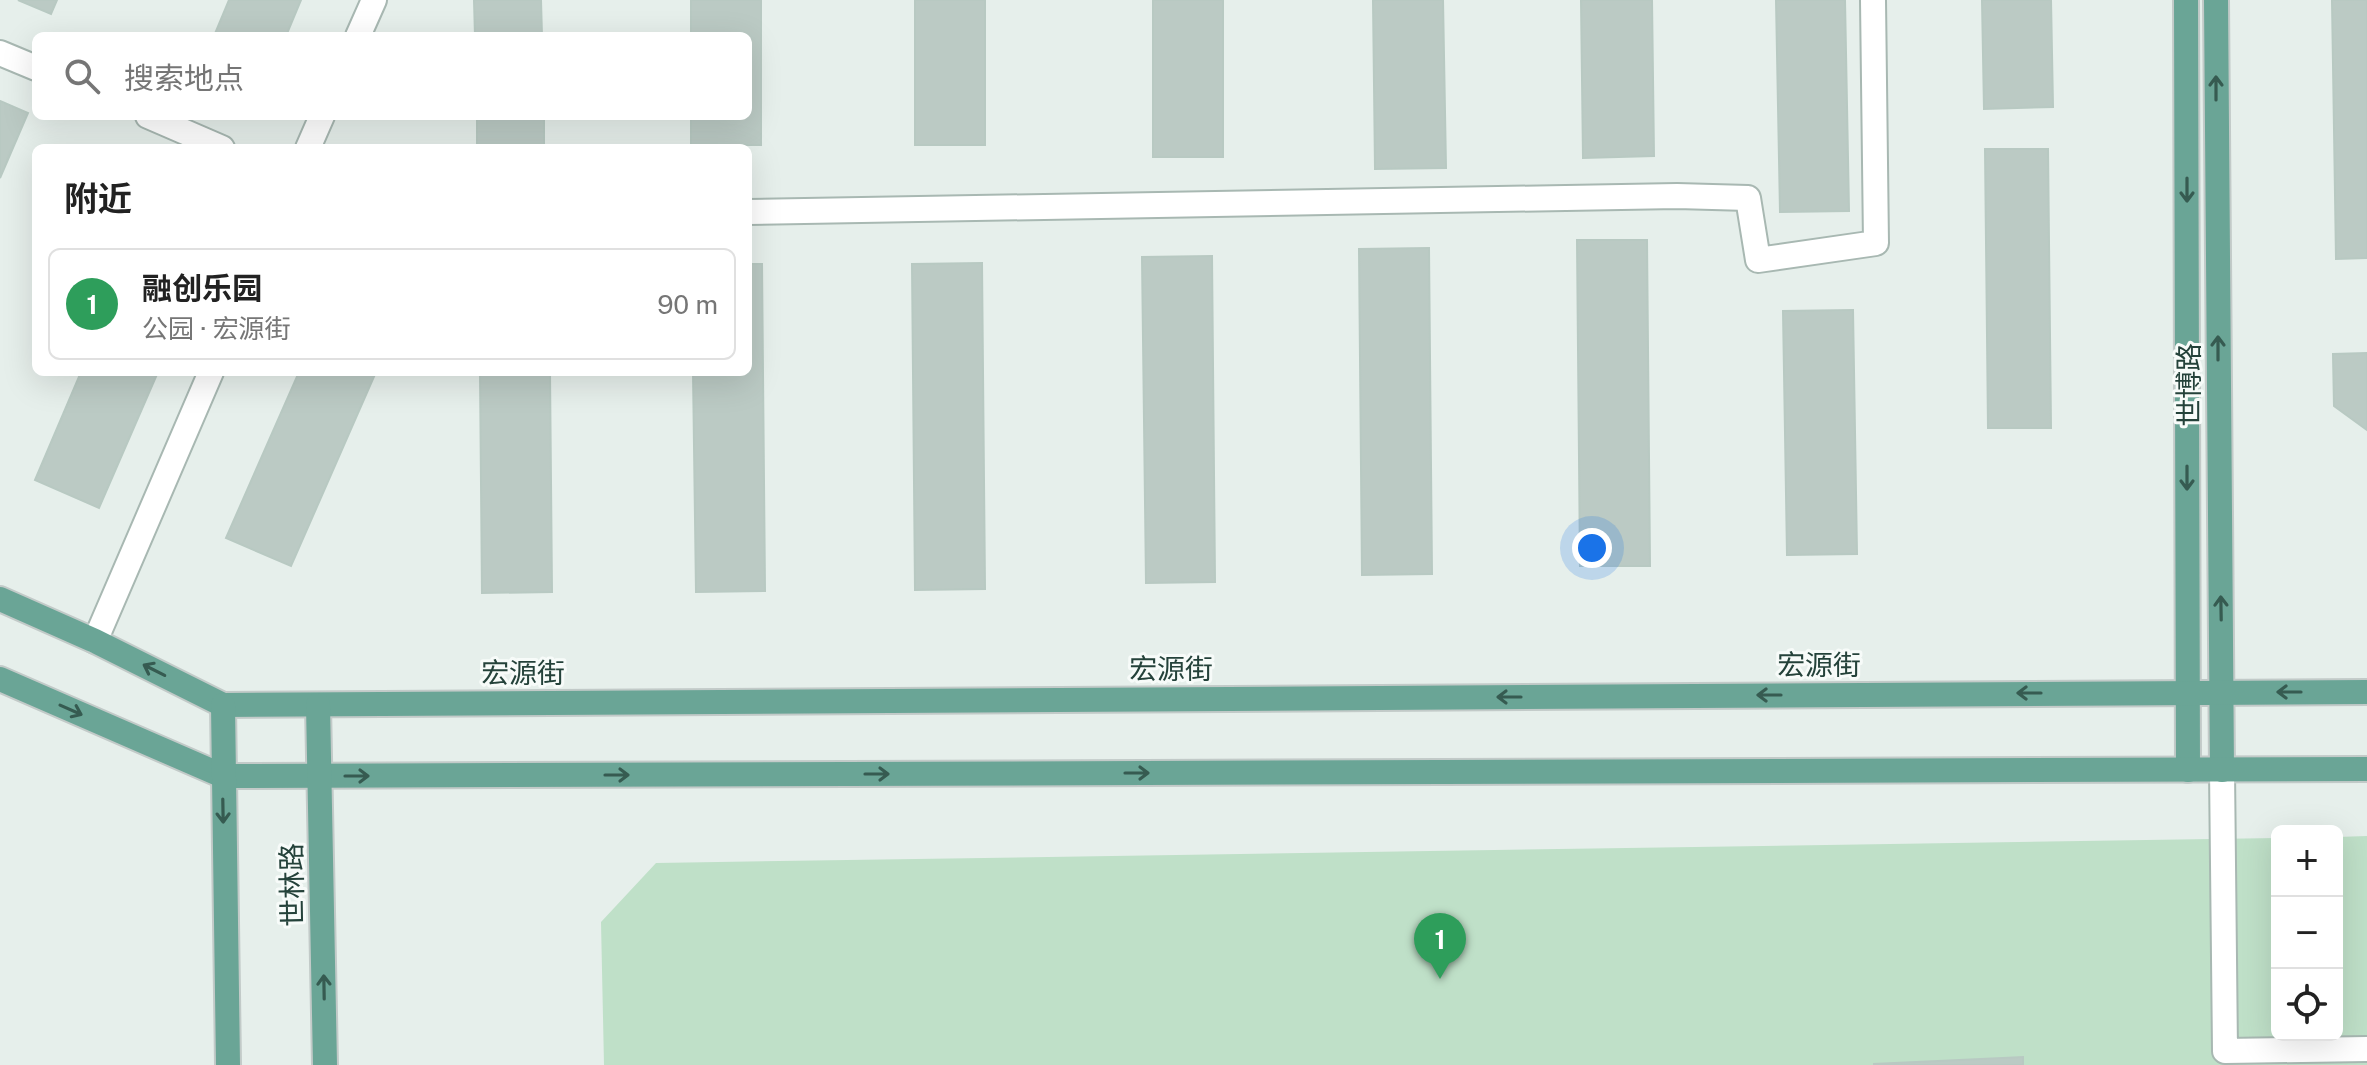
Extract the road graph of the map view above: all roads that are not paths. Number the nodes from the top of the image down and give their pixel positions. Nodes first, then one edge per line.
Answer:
1 (374, 0) edge
2 (1873, 0) edge
3 (2186, 0) edge
4 (2216, 0) edge
5 (360, 32) edge
6 (0, 53) edge
7 (32, 66) edge
8 (157, 120) edge
9 (320, 120) edge
10 (213, 144) edge
11 (310, 144) edge
12 (752, 212) edge
13 (209, 376) edge
14 (0, 599) edge
15 (95, 641) junction
16 (0, 679) edge
17 (2188, 692) junction
18 (2222, 692) junction
19 (2367, 692) edge
20 (223, 705) junction
21 (318, 705) junction
22 (2367, 769) edge
23 (2188, 770) junction
24 (2222, 770) junction
25 (223, 776) junction
26 (321, 776) junction
27 (2367, 1049) edge
28 (2278, 1057) edge
29 (228, 1065) edge
30 (325, 1065) edge

1 - 5 street
2 - 12 street
3 -> 17 main road, 世博路
18 -> 4 main road, 世博路
6 - 7 street
8 - 10 street
9 - 11 street
13 - 15 street
14 - 15 main road, 宏源街
20 -> 15 main road, 宏源街
16 -> 25 main road
17 - 18 main road, 宏源街
17 -> 21 main road, 宏源街
17 - 23 main road, 世博路
19 -> 18 main road, 宏源街
18 - 24 main road, 世博路
20 - 21 main road, 宏源街
20 - 25 main road
21 - 26 main road, 世林路
22 - 24 main road
23 - 24 main road
26 -> 23 main road
24 - 28 street
25 - 26 main road
25 -> 29 main road
30 -> 26 main road, 世林路
27 - 28 street

